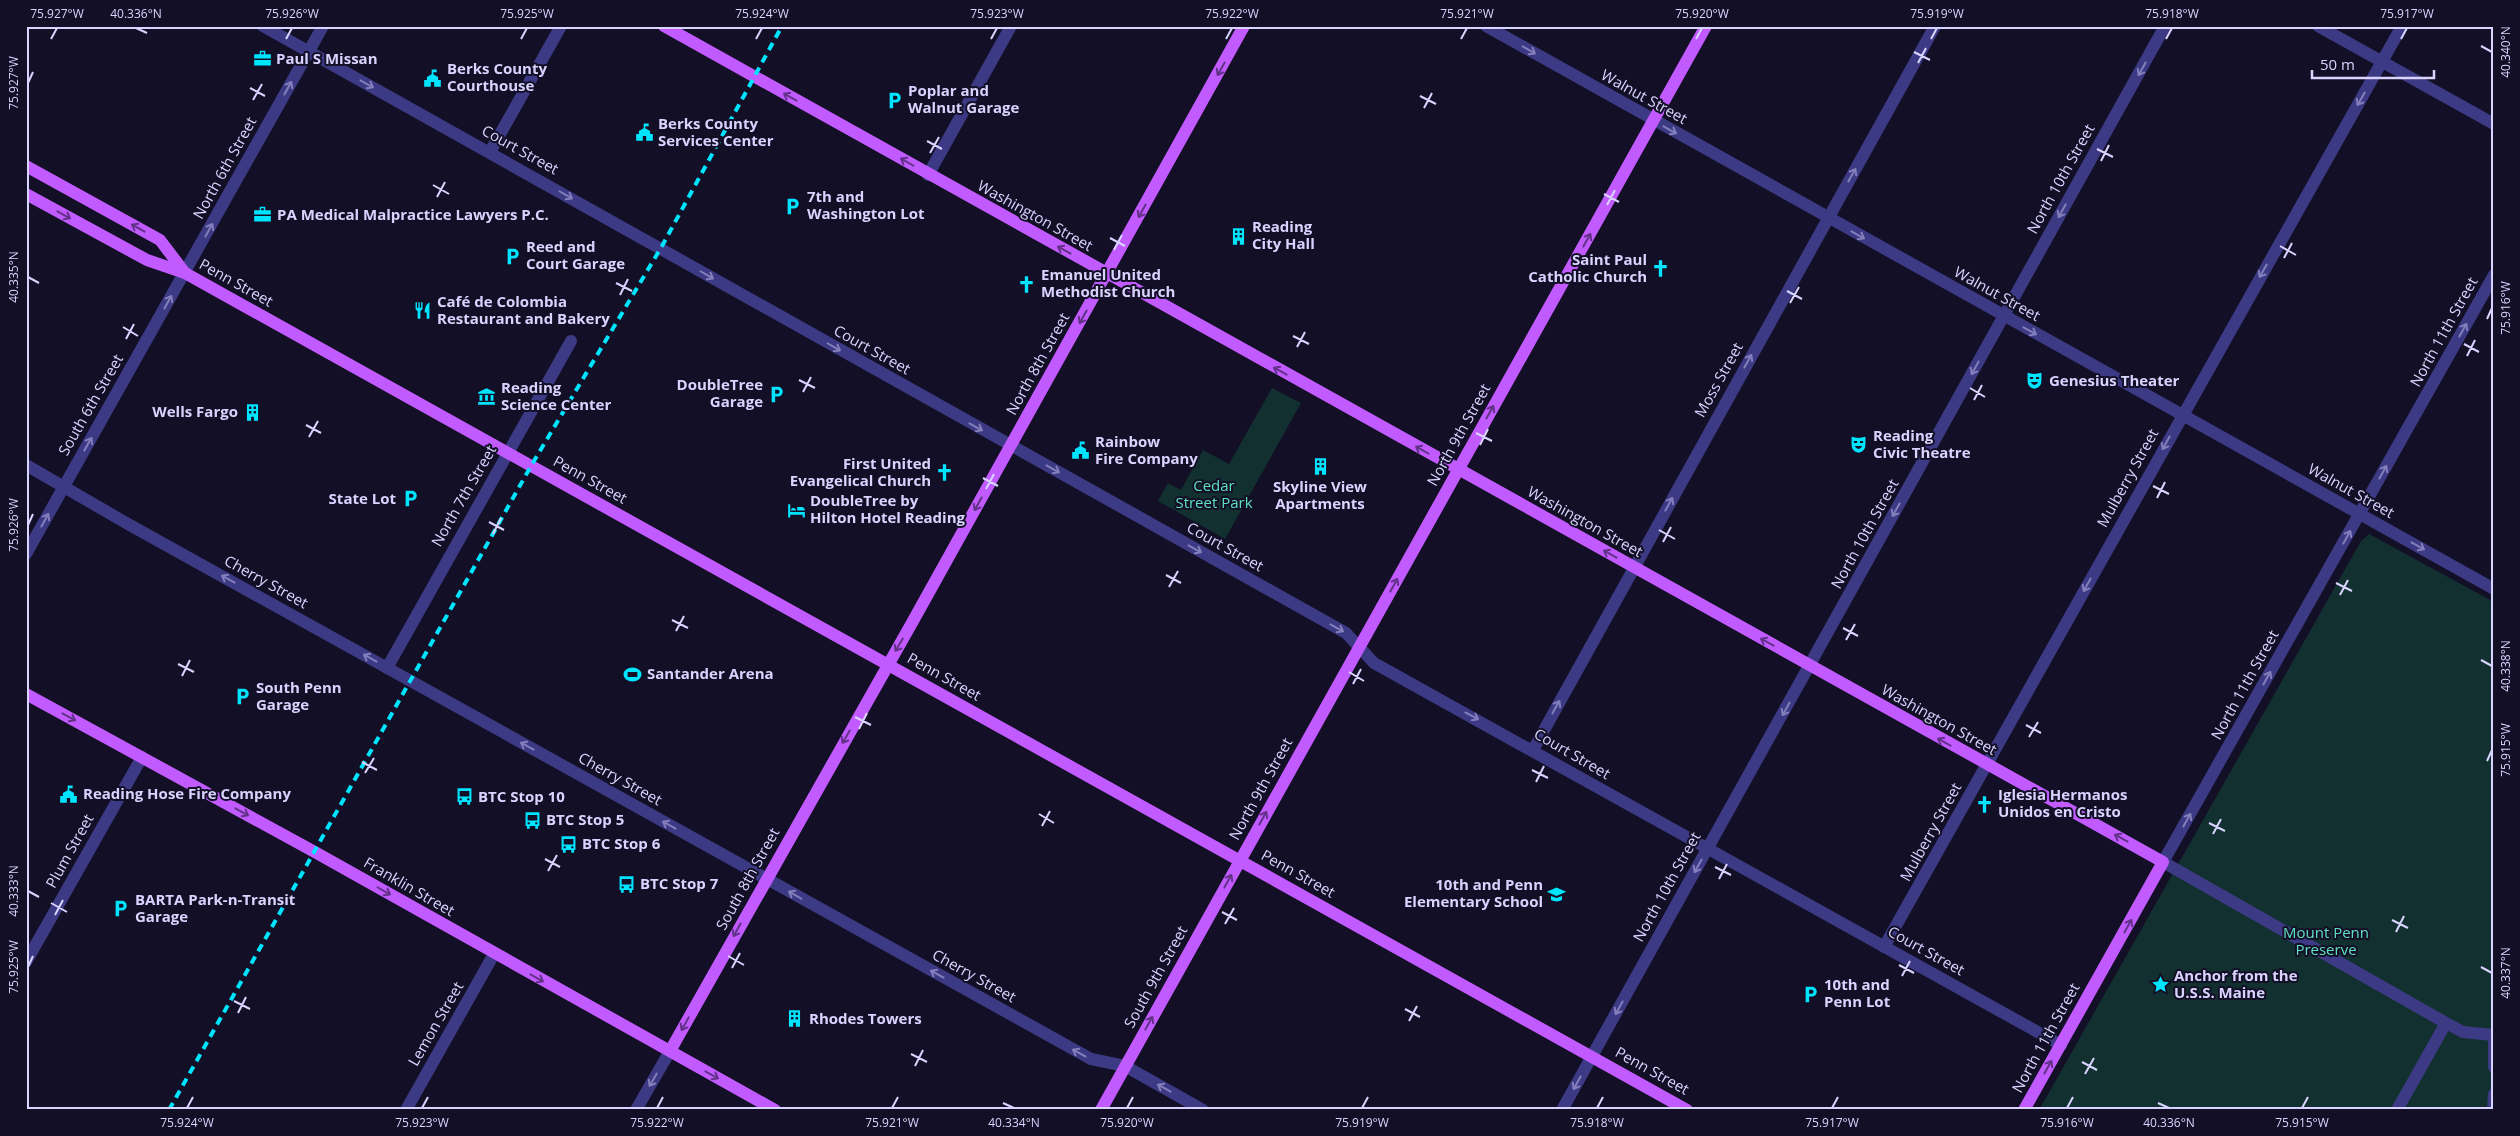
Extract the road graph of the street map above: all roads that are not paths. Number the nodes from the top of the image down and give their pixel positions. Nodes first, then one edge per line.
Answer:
1 (264, 26) edge
2 (323, 26) edge
3 (561, 26) edge
4 (1011, 26) edge
5 (1244, 26) edge
6 (1486, 26) edge
7 (1706, 26) edge
8 (1935, 26) edge
9 (2165, 26) edge
10 (2318, 26) edge
11 (2402, 26) edge
12 (669, 29) edge
13 (309, 51) junction
14 (2382, 62) junction
15 (1653, 121) junction
16 (2494, 124) edge
17 (490, 152) junction
18 (26, 166) edge
19 (928, 175) junction
20 (26, 194) edge
21 (1828, 218) junction
22 (185, 273) junction
23 (1106, 274) junction
24 (2494, 275) edge
25 (2004, 317) junction
26 (571, 341) dead end
27 (2181, 416) junction
28 (1011, 446) junction
29 (508, 452) junction
30 (26, 465) edge
31 (1458, 470) junction
32 (64, 486) junction
33 (2360, 514) junction
34 (26, 554) edge
35 (1634, 568) junction
36 (2494, 589) edge
37 (1359, 647) junction
38 (888, 664) junction
39 (1810, 666) junction
40 (387, 668) junction
41 (26, 694) edge
42 (1533, 750) junction
43 (142, 757) junction
44 (1987, 765) junction
45 (1708, 848) junction
46 (1240, 860) junction
47 (2163, 862) junction
48 (766, 879) junction
49 (1884, 947) junction
50 (494, 954) junction
51 (26, 962) edge
52 (2446, 1023) junction
53 (2494, 1034) edge
54 (2061, 1045) junction
55 (670, 1051) junction
56 (1592, 1057) junction
57 (1125, 1066) junction
58 (2494, 1067) edge
59 (2494, 1094) edge
60 (406, 1110) edge
61 (636, 1110) edge
62 (775, 1110) edge
63 (1101, 1110) edge
64 (1203, 1110) edge
65 (1562, 1110) edge
66 (1687, 1110) edge
67 (2024, 1110) edge
68 (2397, 1110) edge
69 (2493, 1110) edge

1 - 13 street, Court Street
2 - 13 street, North 6th Street
3 - 17 street
4 - 19 street
5 -> 23 main road, North 8th Street
6 -> 15 street, Walnut Street
7 - 15 main road, North 9th Street
21 -> 8 street, Moss Street
9 -> 25 street, North 10th Street
10 - 14 street
11 - 14 street, Mulberry Street
19 -> 12 main road, Washington Street
13 -> 17 street, Court Street
22 -> 13 street, North 6th Street
14 - 16 street
14 -> 27 street, Mulberry Street
15 -> 21 street, Walnut Street
31 -> 15 main road, North 9th Street
17 -> 28 street, Court Street
22 -> 18 main road, Penn Street
23 -> 19 main road, Washington Street
20 -> 22 main road, Penn Street
21 -> 25 street, Walnut Street
35 -> 21 street, Moss Street
22 - 29 main road, Penn Street
32 -> 22 street, South 6th Street
23 -> 28 main road, North 8th Street
31 -> 23 main road, Washington Street
33 -> 24 street, North 11th Street
25 -> 27 street, Walnut Street
25 -> 39 street, North 10th Street
26 - 29 street, North 7th Street
27 - 33 street, Walnut Street
27 -> 44 street, Mulberry Street
28 -> 37 street, Court Street
28 -> 38 main road, North 8th Street
29 - 38 main road, Penn Street
29 - 40 street, North 7th Street
30 - 32 street, Cherry Street
35 -> 31 main road, Washington Street
37 -> 31 main road, North 9th Street
34 -> 32 street, South 6th Street
40 -> 32 street, Cherry Street
33 -> 36 street, Walnut Street
47 -> 33 street, North 11th Street
39 -> 35 main road, Washington Street
42 -> 35 street, Moss Street
37 -> 42 street, Court Street
46 -> 37 main road, North 9th Street
38 - 46 main road, Penn Street
38 -> 48 main road, South 8th Street
44 -> 39 main road, Washington Street
39 -> 45 street, North 10th Street
48 -> 40 street, Cherry Street
41 -> 43 main road, Franklin Street
42 - 45 street, Court Street
43 -> 50 main road, Franklin Street
43 - 51 street, Plum Street
47 -> 44 main road, Washington Street
44 - 49 street, Mulberry Street
45 - 49 street, Court Street
45 -> 56 street, North 10th Street
46 - 56 main road, Penn Street
57 -> 46 main road, South 9th Street
47 - 52 street, Washington Street
54 -> 47 main road, North 11th Street
48 -> 55 main road, South 8th Street
57 -> 48 street, Cherry Street
49 - 54 street, Court Street
50 -> 55 main road, Franklin Street
50 - 60 street, Lemon Street
52 - 53 street, Washington Street
52 - 68 street
53 - 58 street
67 -> 54 main road, North 11th Street
55 -> 61 street, South 8th Street
55 -> 62 main road, Franklin Street
56 -> 65 street, North 10th Street
56 - 66 main road, Penn Street
57 - 63 main road, South 9th Street
64 -> 57 street, Cherry Street
59 - 69 street

